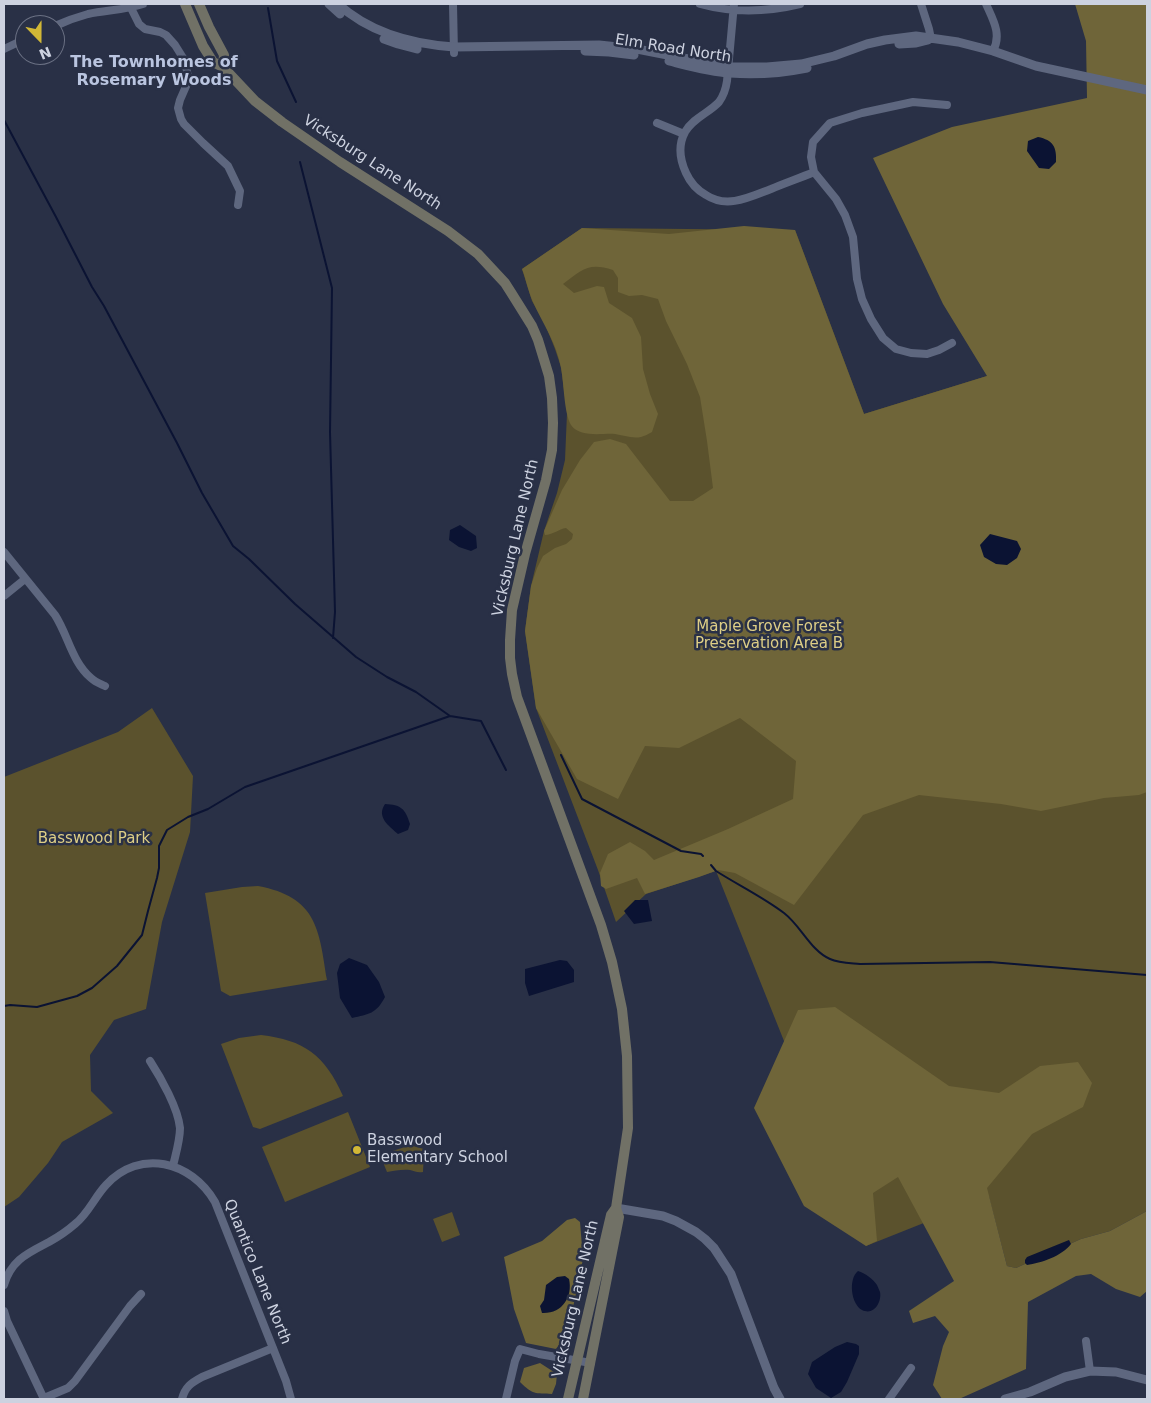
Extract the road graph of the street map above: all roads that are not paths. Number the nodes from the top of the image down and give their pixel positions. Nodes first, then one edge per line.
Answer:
1 (143, 4) edge
2 (185, 4) edge
3 (199, 4) edge
4 (329, 4) edge
5 (338, 4) edge
6 (453, 4) edge
7 (700, 4) edge
8 (800, 4) edge
9 (921, 4) edge
10 (986, 4) edge
11 (130, 6) edge
12 (734, 7) edge
13 (65, 22) edge
14 (931, 39) junction
15 (454, 50) junction
16 (993, 51) junction
17 (223, 67) junction
18 (728, 70) junction
19 (1147, 90) edge
20 (947, 105) dead end
21 (657, 123) dead end
22 (684, 134) junction
23 (814, 172) junction
24 (238, 205) dead end
25 (952, 343) dead end
26 (4, 552) edge
27 (25, 579) junction
28 (4, 596) edge
29 (105, 686) dead end
30 (150, 1061) dead end
31 (173, 1166) junction
32 (616, 1208) junction
33 (6, 1270) edge
34 (4, 1285) edge
35 (141, 1294) dead end
36 (4, 1310) edge
37 (1086, 1341) dead end
38 (273, 1348) junction
39 (577, 1360) junction
40 (591, 1363) junction
41 (911, 1368) dead end
42 (1090, 1371) junction
43 (1147, 1380) edge
44 (44, 1399) edge
45 (182, 1399) edge
46 (291, 1399) edge
47 (506, 1399) edge
48 (568, 1399) edge
49 (583, 1399) edge
50 (780, 1399) edge
51 (890, 1399) edge
52 (1005, 1399) edge

1 - 11 street
2 - 17 main road, Vicksburg Lane North
3 - 17 main road
4 - 15 street, Elm Road North
5 - 15 street, Elm Road North
6 - 15 street
7 - 12 street
8 - 12 street
9 - 14 street
10 - 16 street
11 - 13 street
11 - 24 street
12 - 18 street
14 - 16 street, Elm Road North
14 - 18 street, Elm Road North
15 - 18 street, Elm Road North
16 - 19 street, Elm Road North
17 - 32 main road, Vicksburg Lane North
18 - 22 street
20 - 23 street
21 - 22 street
22 - 23 street
23 - 25 street
26 - 27 street
27 - 28 street
27 - 29 street
30 - 31 street
31 - 33 street
31 - 38 street, Quantico Lane North
32 - 39 main road, Vicksburg Lane North
32 - 40 main road, Vicksburg Lane North
32 - 50 street
33 - 34 street
35 - 44 street
36 - 44 street
37 - 42 street
38 - 45 street
38 - 46 street, Quantico Lane North
39 - 40 street
39 - 47 street
39 - 48 main road, Vicksburg Lane North
40 - 49 main road, Vicksburg Lane North
41 - 51 street
42 - 43 street
42 - 52 street

